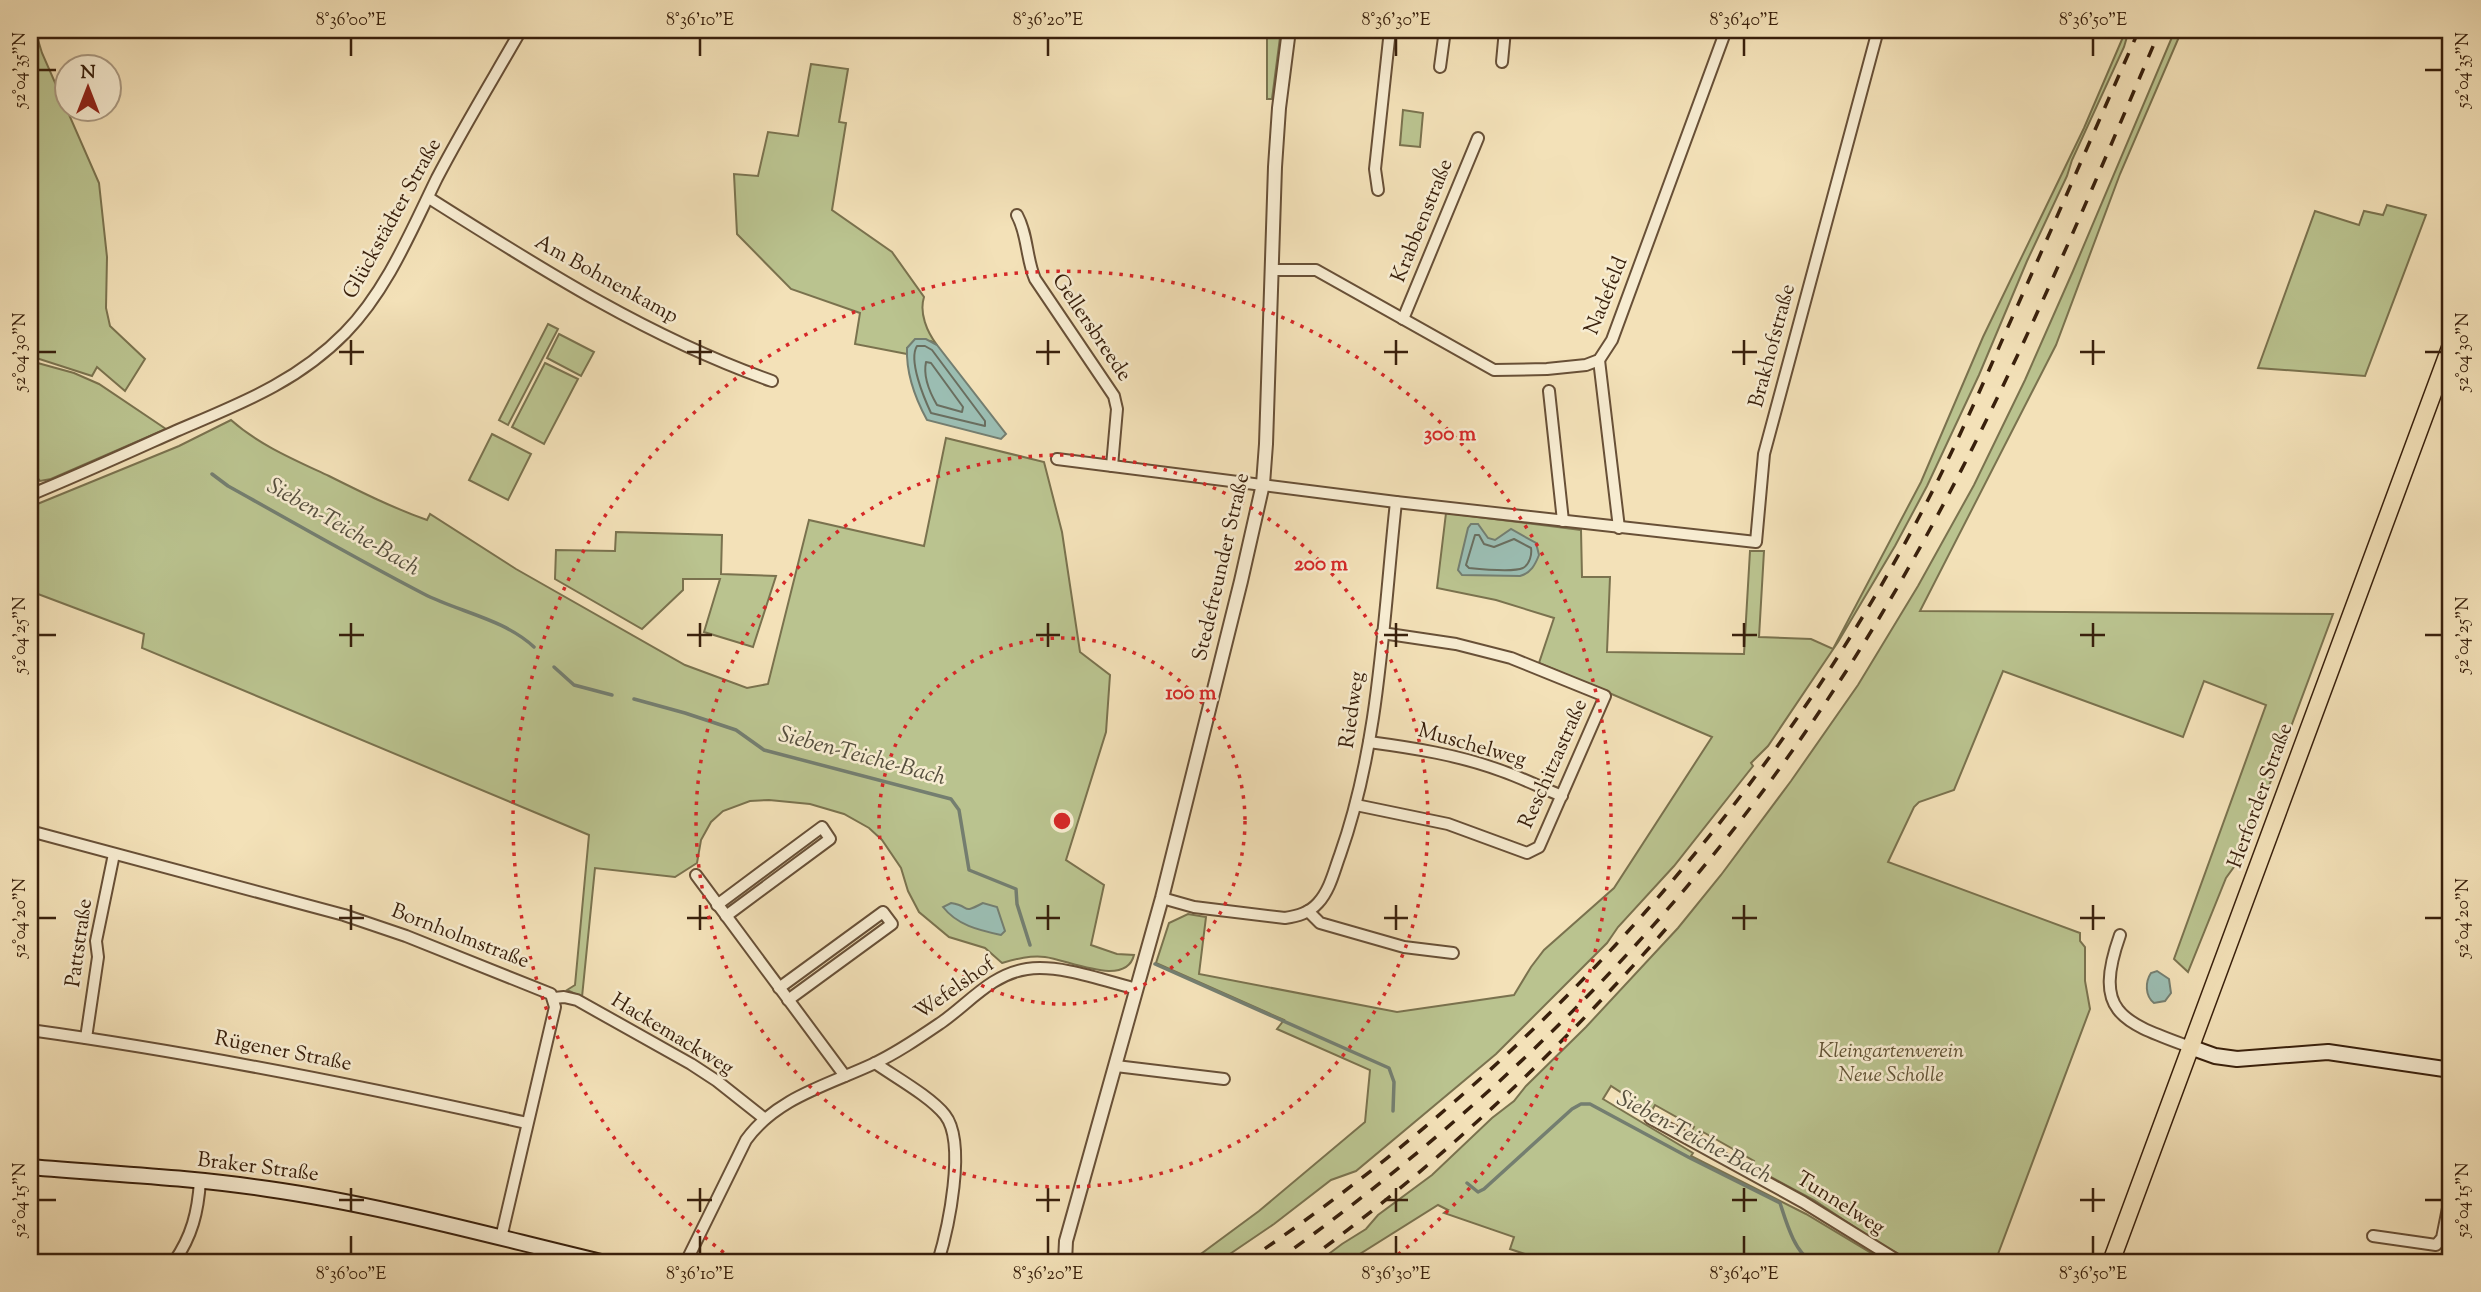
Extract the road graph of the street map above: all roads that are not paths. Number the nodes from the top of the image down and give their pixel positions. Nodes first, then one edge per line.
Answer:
1 (521, 30) edge
2 (1289, 30) edge
3 (1390, 30) edge
4 (1445, 30) edge
5 (1506, 30) edge
6 (1726, 30) edge
7 (1878, 30) edge
8 (2086, 30) edge
9 (2106, 30) edge
10 (1502, 62) dead end
11 (1440, 67) dead end
12 (1478, 138) dead end
13 (1378, 190) dead end
14 (429, 198) junction
15 (1017, 215) dead end
16 (1272, 270) junction
17 (1403, 319) junction
18 (2451, 345) edge
19 (1599, 360) junction
20 (772, 381) dead end
21 (1549, 391) dead end
22 (1057, 459) dead end
23 (1112, 466) junction
24 (1263, 484) junction
25 (30, 495) edge
26 (1396, 502) junction
27 (1563, 521) junction
28 (1619, 528) junction
29 (1382, 633) junction
30 (1369, 742) junction
31 (1562, 796) junction
32 (1356, 804) junction
33 (30, 831) edge
34 (114, 854) junction
35 (696, 875) dead end
36 (1162, 898) junction
37 (717, 905) junction
38 (1308, 911) junction
39 (726, 916) junction
40 (2120, 935) dead end
41 (1453, 953) dead end
42 (779, 988) junction
43 (1137, 989) junction
44 (554, 998) junction
45 (788, 1000) junction
46 (30, 1030) edge
47 (86, 1038) junction
48 (2190, 1048) junction
49 (876, 1063) junction
50 (1116, 1066) junction
51 (2451, 1070) edge
52 (845, 1076) junction
53 (1223, 1079) dead end
54 (1650, 1118) dead end
55 (765, 1119) junction
56 (527, 1123) junction
57 (30, 1167) edge
58 (200, 1181) junction
59 (2451, 1193) edge
60 (2373, 1236) dead end
61 (501, 1238) junction
62 (174, 1262) edge
63 (601, 1262) edge
64 (686, 1262) edge
65 (939, 1262) edge
66 (1065, 1262) edge
67 (1900, 1262) edge
68 (2111, 1262) edge

1 - 14 street, Glückstädter Straße
2 - 16 street, Stedefreunder Straße
3 - 13 street
4 - 11 street
5 - 10 street
6 - 19 street, Nadefeld
7 - 28 street, Brakhofstraße
8 - 9 street
12 - 17 street, Krabbenstraße
14 - 20 street, Am Bohnenkamp
14 - 25 street, Glückstädter Straße
15 - 23 street, Gellersbreede
16 - 17 street, Nadefeld
16 - 24 street, Stedefreunder Straße
17 - 19 street, Nadefeld
18 - 48 main road, Herforder Straße
19 - 28 street
21 - 27 street
22 - 23 street
23 - 24 street
24 - 26 street, Brakhofstraße
24 - 36 street, Stedefreunder Straße
26 - 27 street, Brakhofstraße
26 - 29 street, Riedweg
27 - 28 street, Brakhofstraße
29 - 30 street, Riedweg
29 - 31 street, Reschitzastraße
30 - 31 street, Muschelweg
30 - 32 street, Riedweg
31 - 32 street, Reschitzastraße
32 - 38 street, Riedweg
33 - 34 street, Bornholmstraße
34 - 44 street, Bornholmstraße
34 - 47 street, Pattstraße
35 - 37 street
36 - 38 street
36 - 43 street, Stedefreunder Straße
37 - 39 street
37 - 39 street
38 - 41 street
39 - 42 street
40 - 48 street
42 - 45 street
42 - 45 street
43 - 49 street, Wefelshof
43 - 50 street, Stedefreunder Straße
44 - 55 street, Hackemackweg
44 - 56 street
45 - 52 street
46 - 47 street, Rügener Straße
47 - 56 street, Rügener Straße
48 - 51 main road
48 - 68 main road, Herforder Straße
49 - 52 street, Wefelshof
49 - 65 street
50 - 53 street
50 - 66 street, Stedefreunder Straße
52 - 55 street, Wefelshof
54 - 67 street, Tunnelweg
55 - 64 street, Wefelshof
56 - 61 street
57 - 58 main road, Braker Straße
58 - 61 main road, Braker Straße
58 - 62 street
59 - 60 street
61 - 63 main road, Braker Straße

